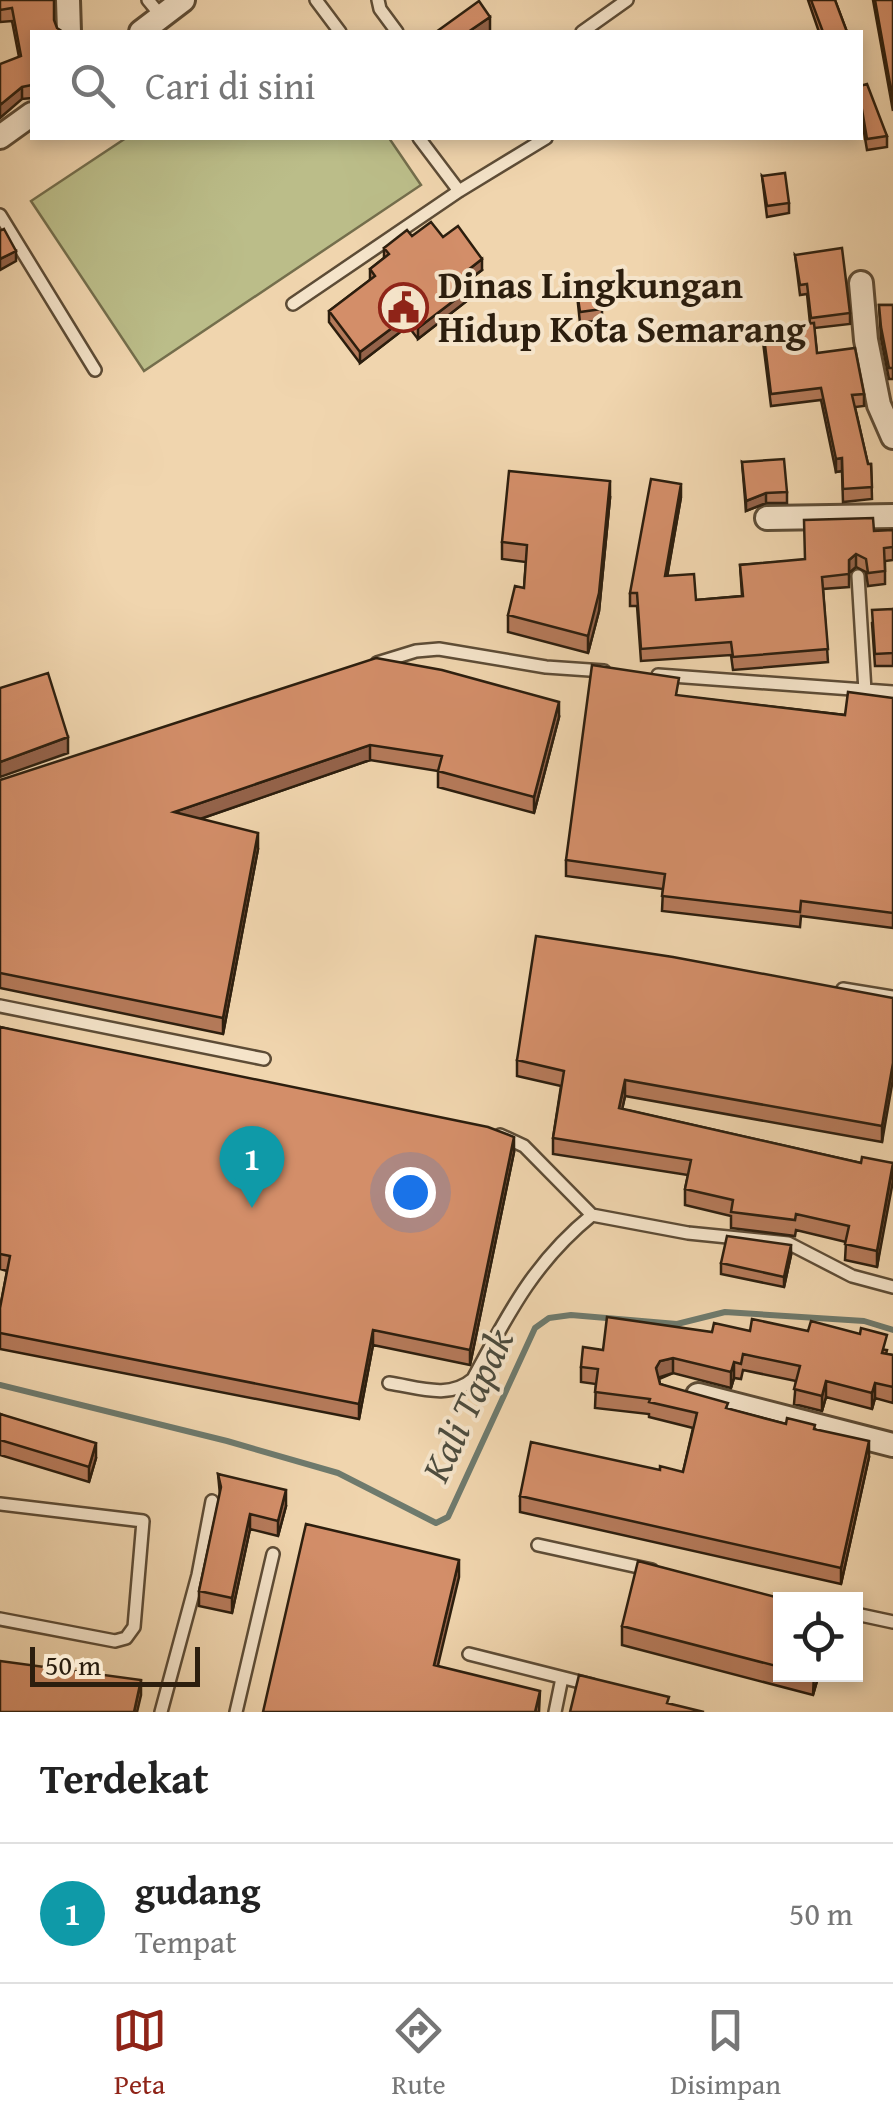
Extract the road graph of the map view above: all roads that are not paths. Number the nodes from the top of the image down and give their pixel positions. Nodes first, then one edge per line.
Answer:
1 (68, 0) edge
2 (183, 0) edge
3 (316, 0) edge
4 (378, 0) edge
5 (627, 0) edge
6 (155, 8) edge
7 (69, 30) edge
8 (142, 30) edge
9 (338, 30) edge
10 (396, 30) edge
11 (585, 30) edge
12 (30, 115) edge
13 (0, 137) edge
14 (421, 140) edge
15 (543, 140) edge
16 (459, 191) junction
17 (0, 215) edge
18 (861, 283) dead end
19 (292, 304) dead end
20 (95, 370) dead end
21 (893, 437) edge
22 (893, 516) edge
23 (767, 518) dead end
24 (858, 576) dead end
25 (362, 668) edge
26 (626, 673) edge
27 (646, 674) edge
28 (865, 691) junction
29 (893, 692) edge
30 (834, 988) edge
31 (893, 997) edge
32 (0, 1006) edge
33 (264, 1059) dead end
34 (490, 1132) edge
35 (592, 1214) junction
36 (893, 1287) edge
37 (389, 1383) dead end
38 (670, 1388) edge
39 (893, 1445) edge
40 (212, 1501) dead end
41 (0, 1504) edge
42 (538, 1545) dead end
43 (274, 1554) dead end
44 (673, 1574) edge
45 (863, 1616) edge
46 (0, 1620) edge
47 (893, 1622) edge
48 (469, 1654) dead end
49 (562, 1678) junction
50 (613, 1690) edge
51 (160, 1712) edge
52 (236, 1712) edge
53 (554, 1712) edge

1 - 7 street
2 - 6 street
3 - 9 lane
4 - 10 lane
5 - 11 lane
6 - 8 street
12 - 13 street
14 - 16 lane
15 - 16 lane
16 - 19 lane
17 - 20 lane
18 - 21 street
22 - 23 street
24 - 28 lane
25 - 26 lane
27 - 28 lane
28 - 29 lane
30 - 31 lane
32 - 33 lane
34 - 35 lane
35 - 36 lane
35 - 37 lane
38 - 39 street
40 - 51 lane
41 - 46 lane
42 - 44 lane
43 - 52 lane
45 - 47 lane
48 - 49 lane
49 - 50 lane
49 - 53 lane

